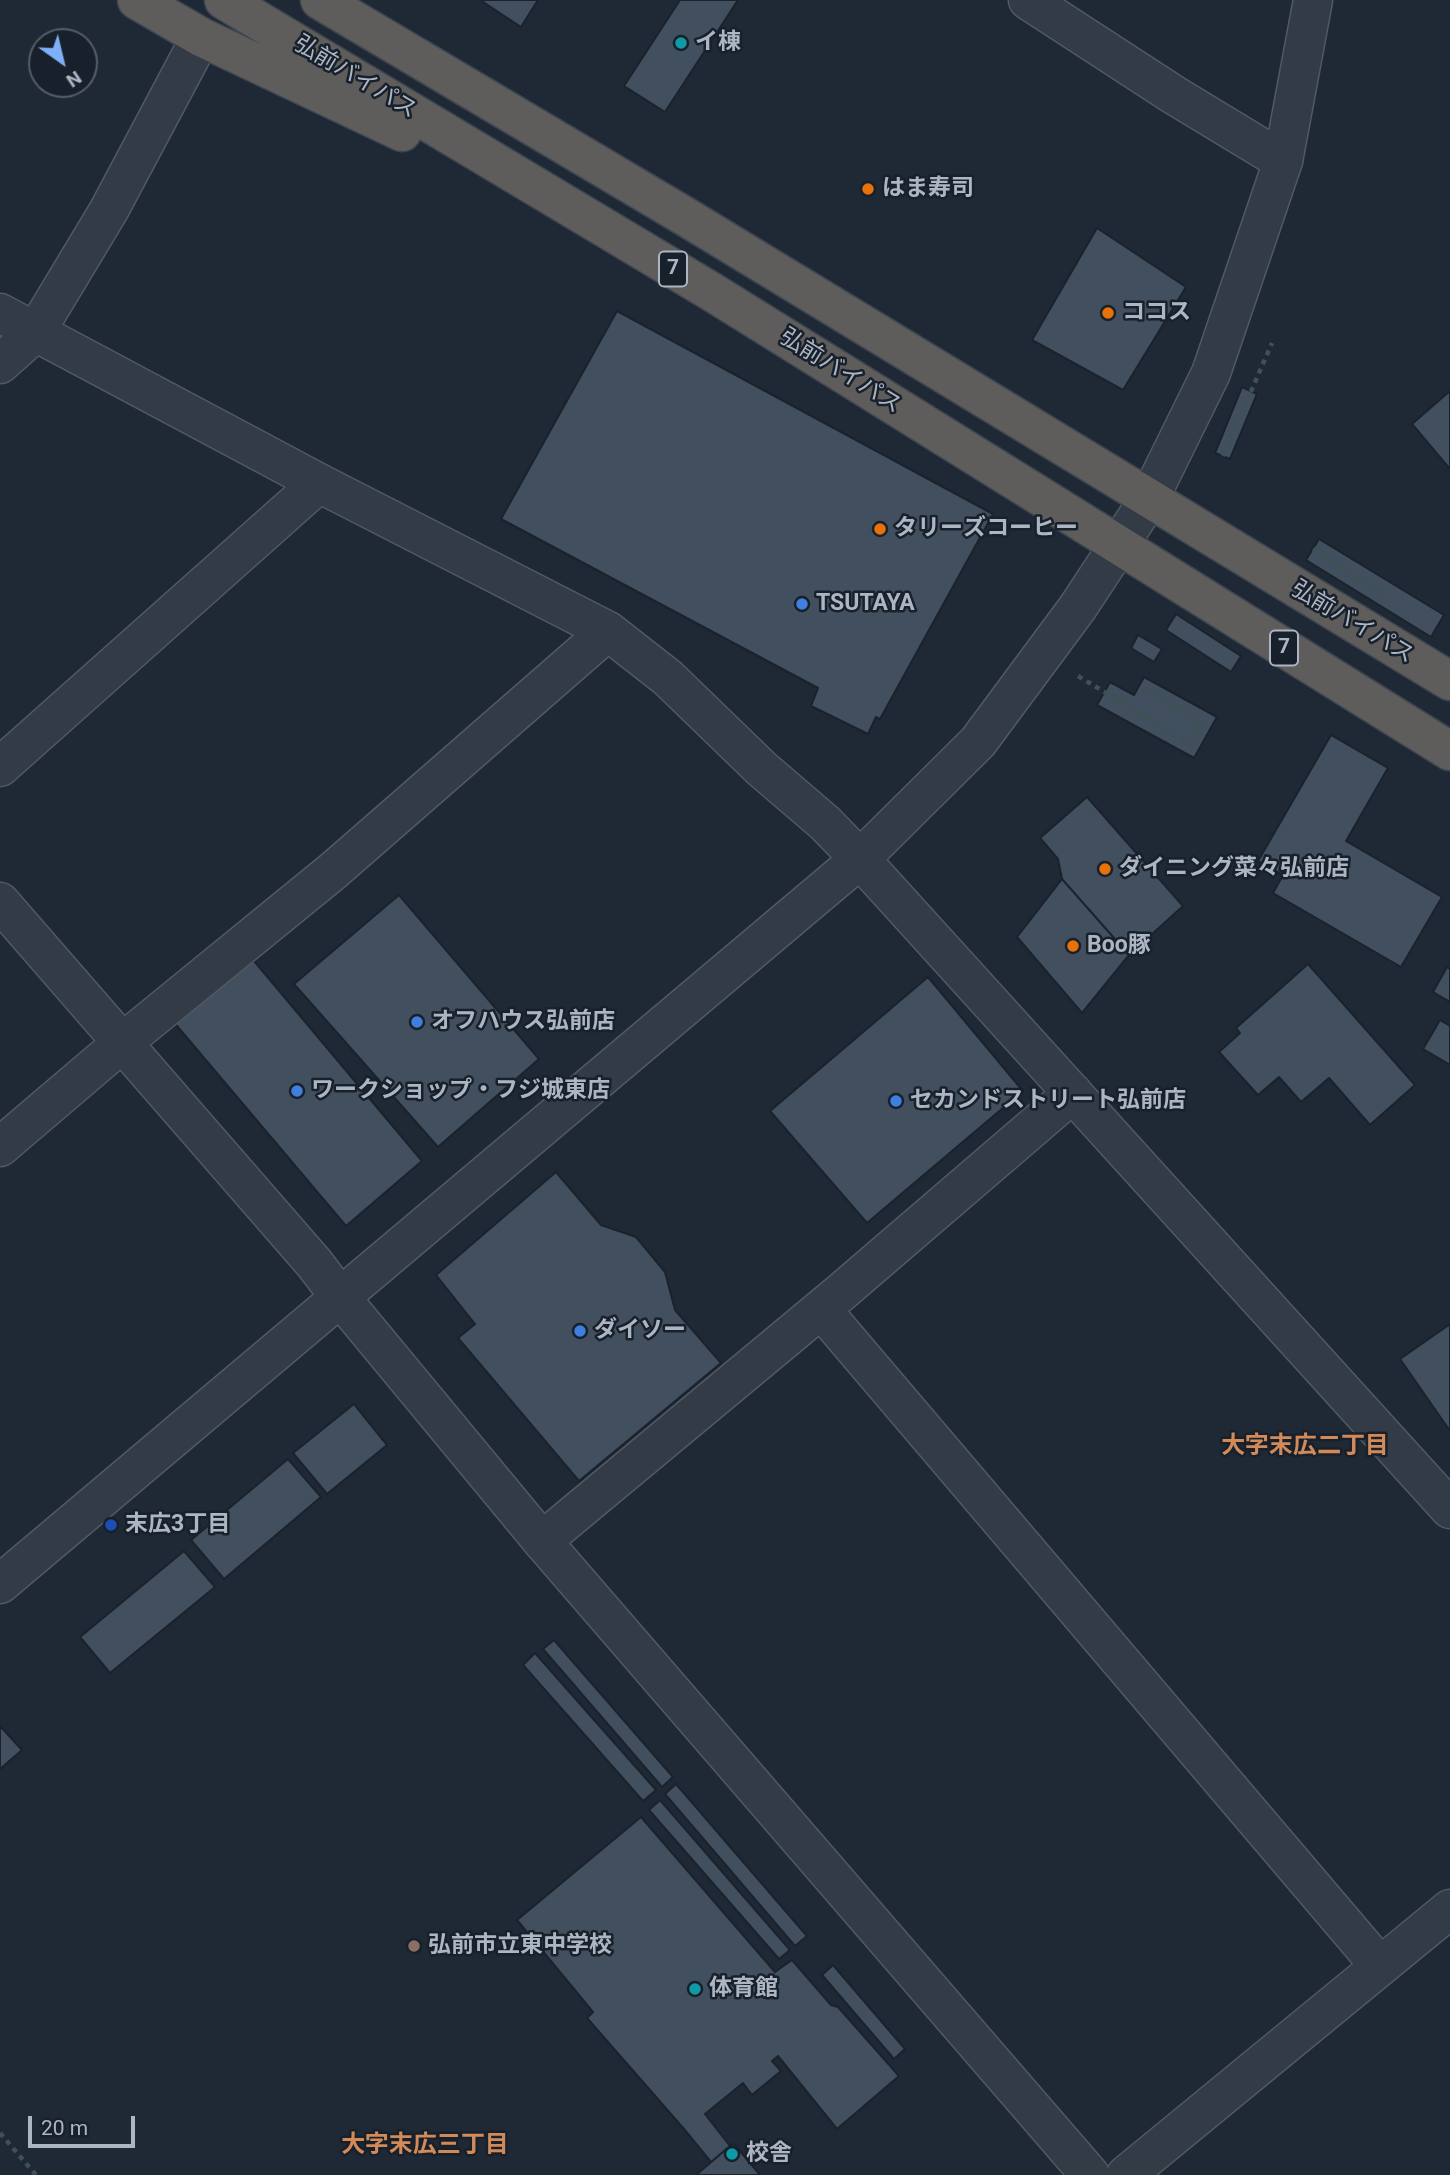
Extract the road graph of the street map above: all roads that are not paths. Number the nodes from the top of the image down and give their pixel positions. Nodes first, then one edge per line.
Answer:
1 (137, 0) edge
2 (225, 0) edge
3 (320, 0) edge
4 (369, 0) edge
5 (1028, 0) edge
6 (1313, 0) edge
7 (201, 37) junction
8 (1283, 161) junction
9 (687, 217) junction
10 (712, 292) junction
11 (0, 313) edge
12 (35, 333) junction
13 (0, 364) edge
14 (319, 483) junction
15 (1149, 499) junction
16 (1118, 544) junction
17 (608, 631) junction
18 (1450, 681) edge
19 (1450, 751) edge
20 (0, 767) edge
21 (860, 859) junction
22 (0, 902) edge
23 (122, 1042) junction
24 (1073, 1093) junction
25 (0, 1147) edge
26 (340, 1297) junction
27 (821, 1309) junction
28 (1450, 1509) edge
29 (542, 1541) junction
30 (0, 1584) edge
31 (1450, 1909) edge
32 (1380, 1966) junction
33 (1090, 2175) edge
34 (1126, 2175) edge

1 - 7 highway, 7
2 - 10 highway, 弘前バイパス / 7
3 - 9 highway, 弘前バイパス / 7
4 - 9 highway, 7
5 - 8 street
6 - 8 street
7 - 10 highway, 7
7 - 12 street
8 - 15 street
9 - 15 highway, 弘前バイパス / 7
10 - 16 highway, 弘前バイパス / 7
11 - 12 street
12 - 13 street
12 - 14 street
14 - 17 street
14 - 20 street
15 - 16 street
15 - 18 highway, 弘前バイパス / 7
16 - 19 highway, 弘前バイパス / 7
16 - 21 street
17 - 21 street
17 - 23 street
21 - 24 street
21 - 26 street
22 - 23 street
23 - 25 street
23 - 26 street
24 - 27 street
24 - 28 street
26 - 29 street
26 - 30 street
27 - 29 street
27 - 32 street
29 - 33 street
31 - 32 street
32 - 34 street

